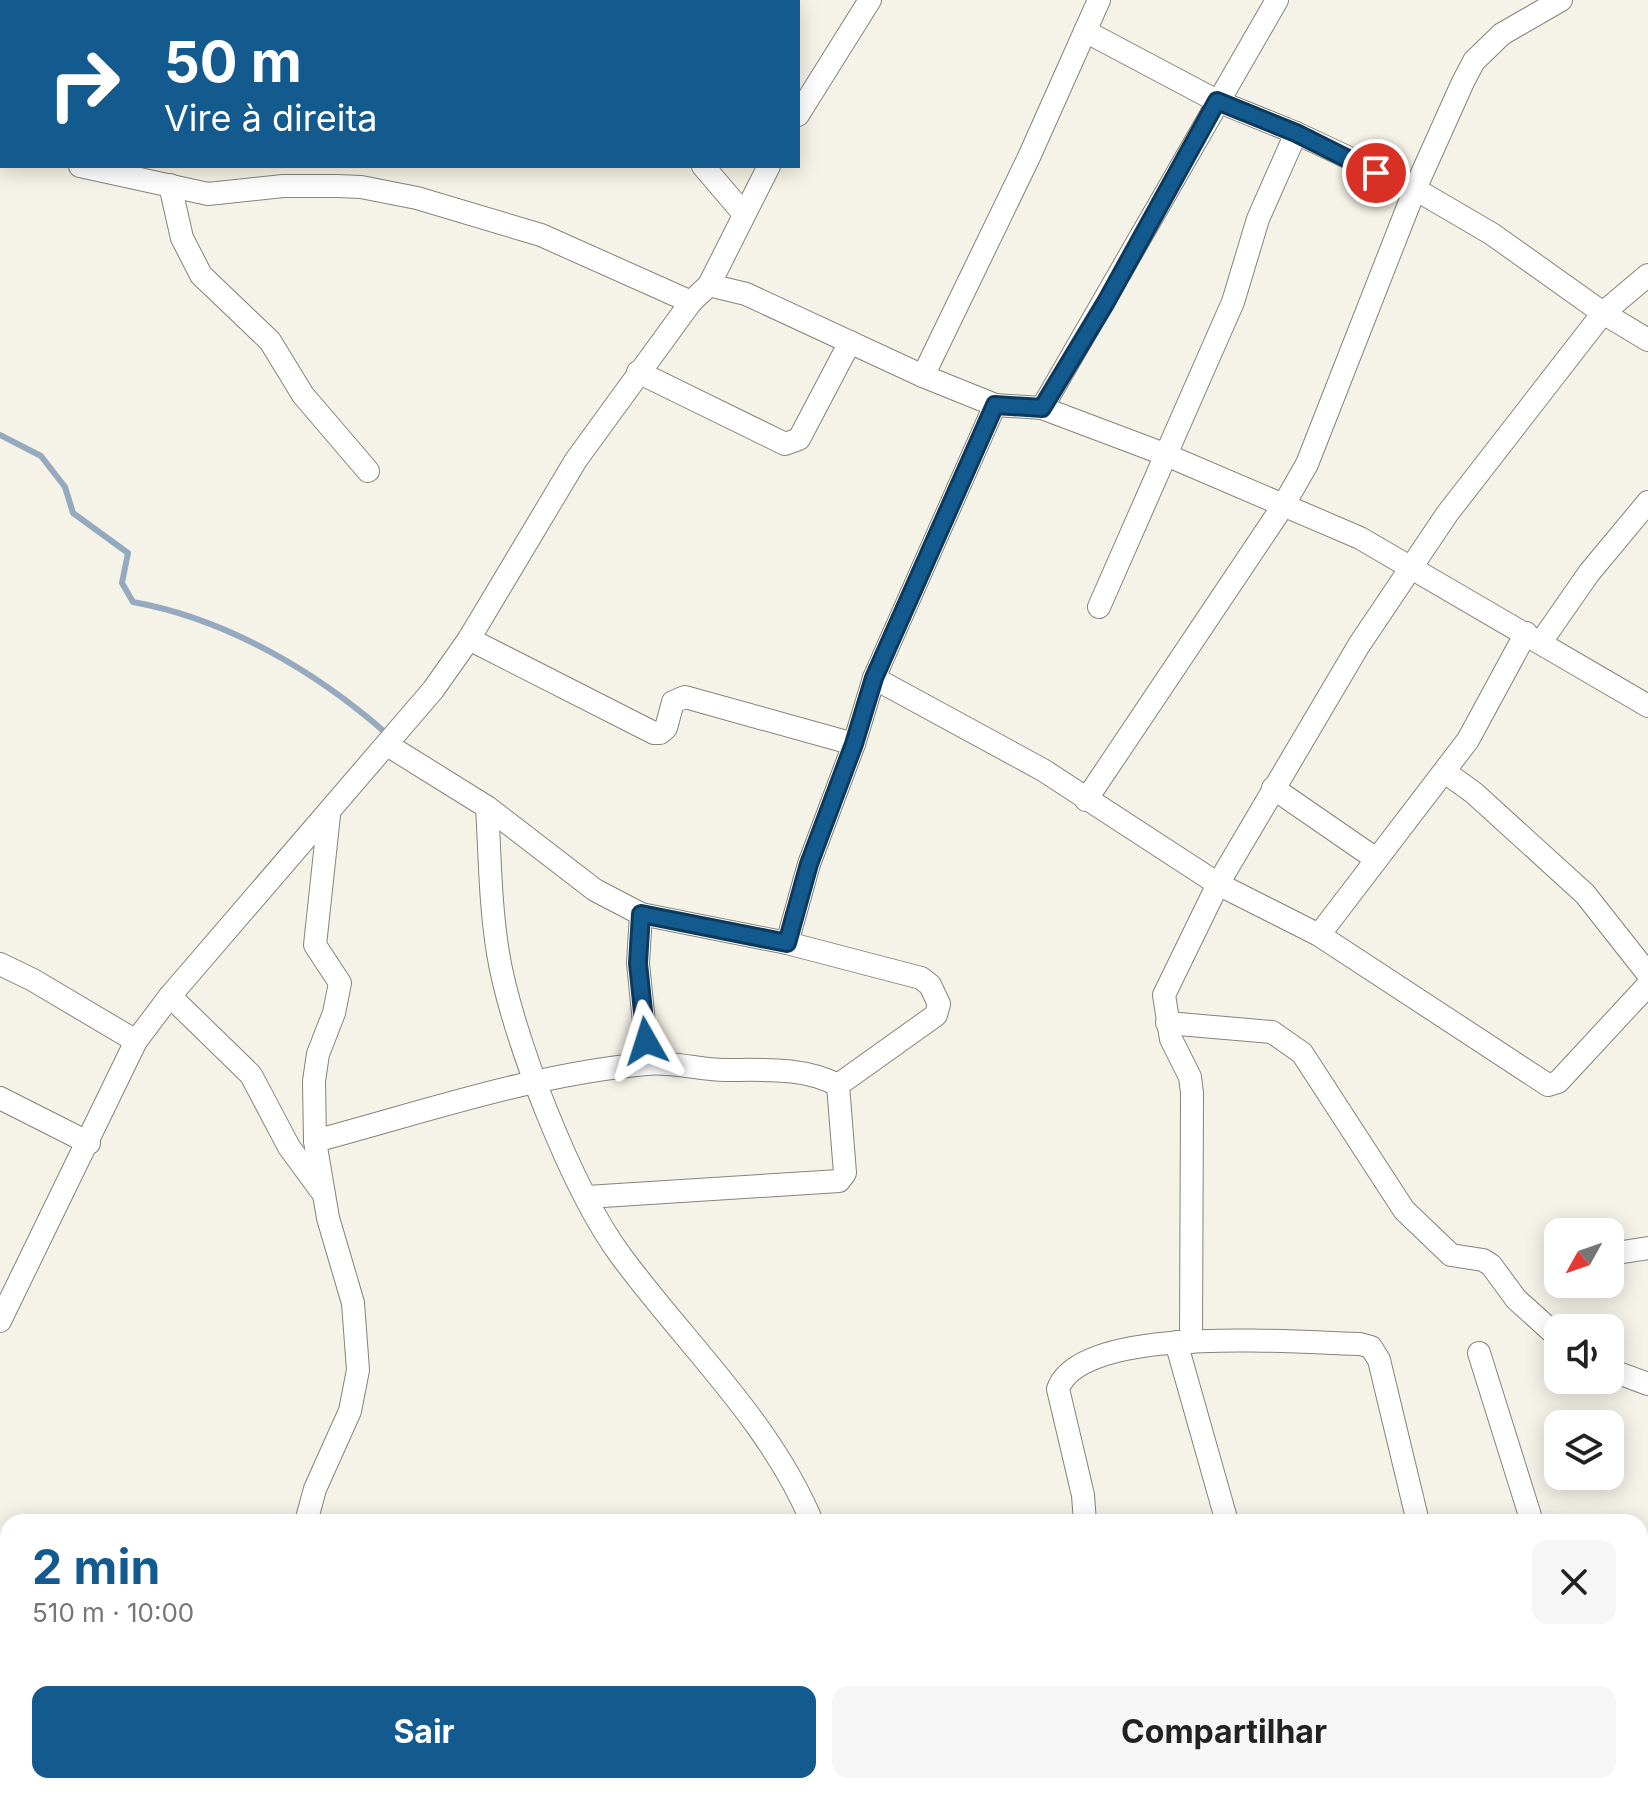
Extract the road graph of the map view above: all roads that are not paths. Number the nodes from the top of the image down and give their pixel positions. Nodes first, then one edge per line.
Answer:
1 (870, 0) edge
2 (1099, 0) edge
3 (1277, 0) edge
4 (1561, 0) edge
5 (1085, 31) junction
6 (1217, 101) junction
7 (800, 112) edge
8 (1296, 133) junction
9 (89, 168) edge
10 (705, 168) edge
11 (768, 168) edge
12 (170, 185) junction
13 (1415, 189) junction
14 (744, 214) junction
15 (1648, 275) edge
16 (709, 285) junction
17 (691, 302) junction
18 (1603, 313) junction
19 (1648, 340) edge
20 (850, 342) junction
21 (638, 372) junction
22 (923, 376) junction
23 (995, 405) junction
24 (1042, 408) junction
25 (1164, 454) junction
26 (368, 471) dead end
27 (1648, 502) edge
28 (1283, 506) junction
29 (1412, 567) junction
30 (1099, 607) dead end
31 (1534, 638) junction
32 (469, 639) junction
33 (874, 678) junction
34 (1648, 706) edge
35 (854, 744) junction
36 (389, 746) junction
37 (1445, 772) junction
38 (1273, 788) junction
39 (1086, 800) junction
40 (487, 807) junction
41 (329, 815) junction
42 (1376, 859) junction
43 (1218, 884) junction
44 (641, 914) junction
45 (1319, 935) junction
46 (787, 943) junction
47 (0, 964) edge
48 (1648, 974) edge
49 (1648, 985) edge
50 (170, 996) junction
51 (1167, 1023) junction
52 (136, 1041) junction
53 (648, 1063) junction
54 (537, 1082) junction
55 (838, 1085) junction
56 (0, 1098) edge
57 (315, 1141) junction
58 (89, 1143) junction
59 (323, 1193) junction
60 (587, 1197) junction
61 (1648, 1248) edge
62 (1624, 1252) edge
63 (0, 1321) edge
64 (1544, 1324) edge
65 (1184, 1342) junction
66 (1479, 1353) dead end
67 (1624, 1375) edge
68 (1648, 1384) edge
69 (308, 1514) edge
70 (808, 1514) edge
71 (1084, 1514) edge
72 (1225, 1514) edge
73 (1416, 1514) edge
74 (1529, 1514) edge

1 - 7 street
2 - 5 street
3 - 6 street
4 - 13 street
5 - 6 street
5 - 22 street
6 - 8 street
6 - 24 street
8 - 13 street
8 - 25 street
9 - 12 street
10 - 14 street
11 - 14 street
12 - 17 street
12 - 26 street
13 - 18 street
13 - 28 street
14 - 16 street
15 - 18 street
16 - 17 street
16 - 20 street
17 - 21 street
18 - 19 street
18 - 29 street
20 - 21 street
20 - 22 street
21 - 32 street
22 - 23 street
23 - 24 street
23 - 33 street
24 - 25 street
25 - 28 street
25 - 30 street
27 - 31 street
28 - 29 street
28 - 39 street
29 - 31 street
29 - 38 street
31 - 34 street
31 - 37 street
32 - 35 street
32 - 36 street
33 - 35 street
33 - 39 street
35 - 46 street
36 - 40 street
36 - 41 street
37 - 42 street
37 - 48 street
38 - 42 street
38 - 43 street
39 - 43 street
40 - 44 street
40 - 54 street
41 - 50 street
41 - 57 street
42 - 45 street
43 - 45 street
43 - 51 street
44 - 46 street
44 - 53 street
45 - 49 street
46 - 55 street
47 - 52 street
50 - 52 street
50 - 59 street
51 - 64 street
51 - 65 street
52 - 58 street
53 - 54 street
53 - 55 street
54 - 57 street
54 - 60 street
55 - 60 street
56 - 58 street
57 - 59 street
58 - 63 street
59 - 69 street
60 - 70 street
61 - 62 street
65 - 71 street
65 - 72 street
65 - 73 street
66 - 74 street
67 - 68 street

